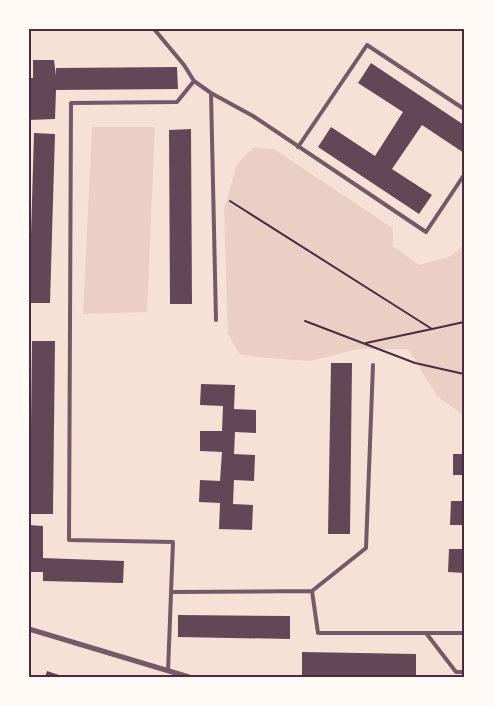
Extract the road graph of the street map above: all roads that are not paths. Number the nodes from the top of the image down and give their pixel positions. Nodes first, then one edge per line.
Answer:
1 (60, 29) edge
2 (78, 29) edge
3 (154, 29) edge
4 (194, 81) junction
5 (212, 93) junction
6 (464, 110) edge
7 (298, 147) junction
8 (464, 175) edge
9 (216, 320) dead end
10 (373, 365) dead end
11 (312, 591) junction
12 (171, 592) junction
13 (29, 629) edge
14 (426, 633) junction
15 (464, 633) edge
16 (168, 671) junction
17 (464, 672) edge
18 (189, 677) edge

1 - 2 lane
3 - 4 lane
4 - 5 lane
4 - 12 lane
5 - 7 lane
5 - 9 lane
6 - 7 lane
7 - 8 lane
10 - 11 lane
11 - 12 lane
11 - 14 lane
12 - 16 lane
13 - 16 street
14 - 15 lane
14 - 17 lane
16 - 18 street

